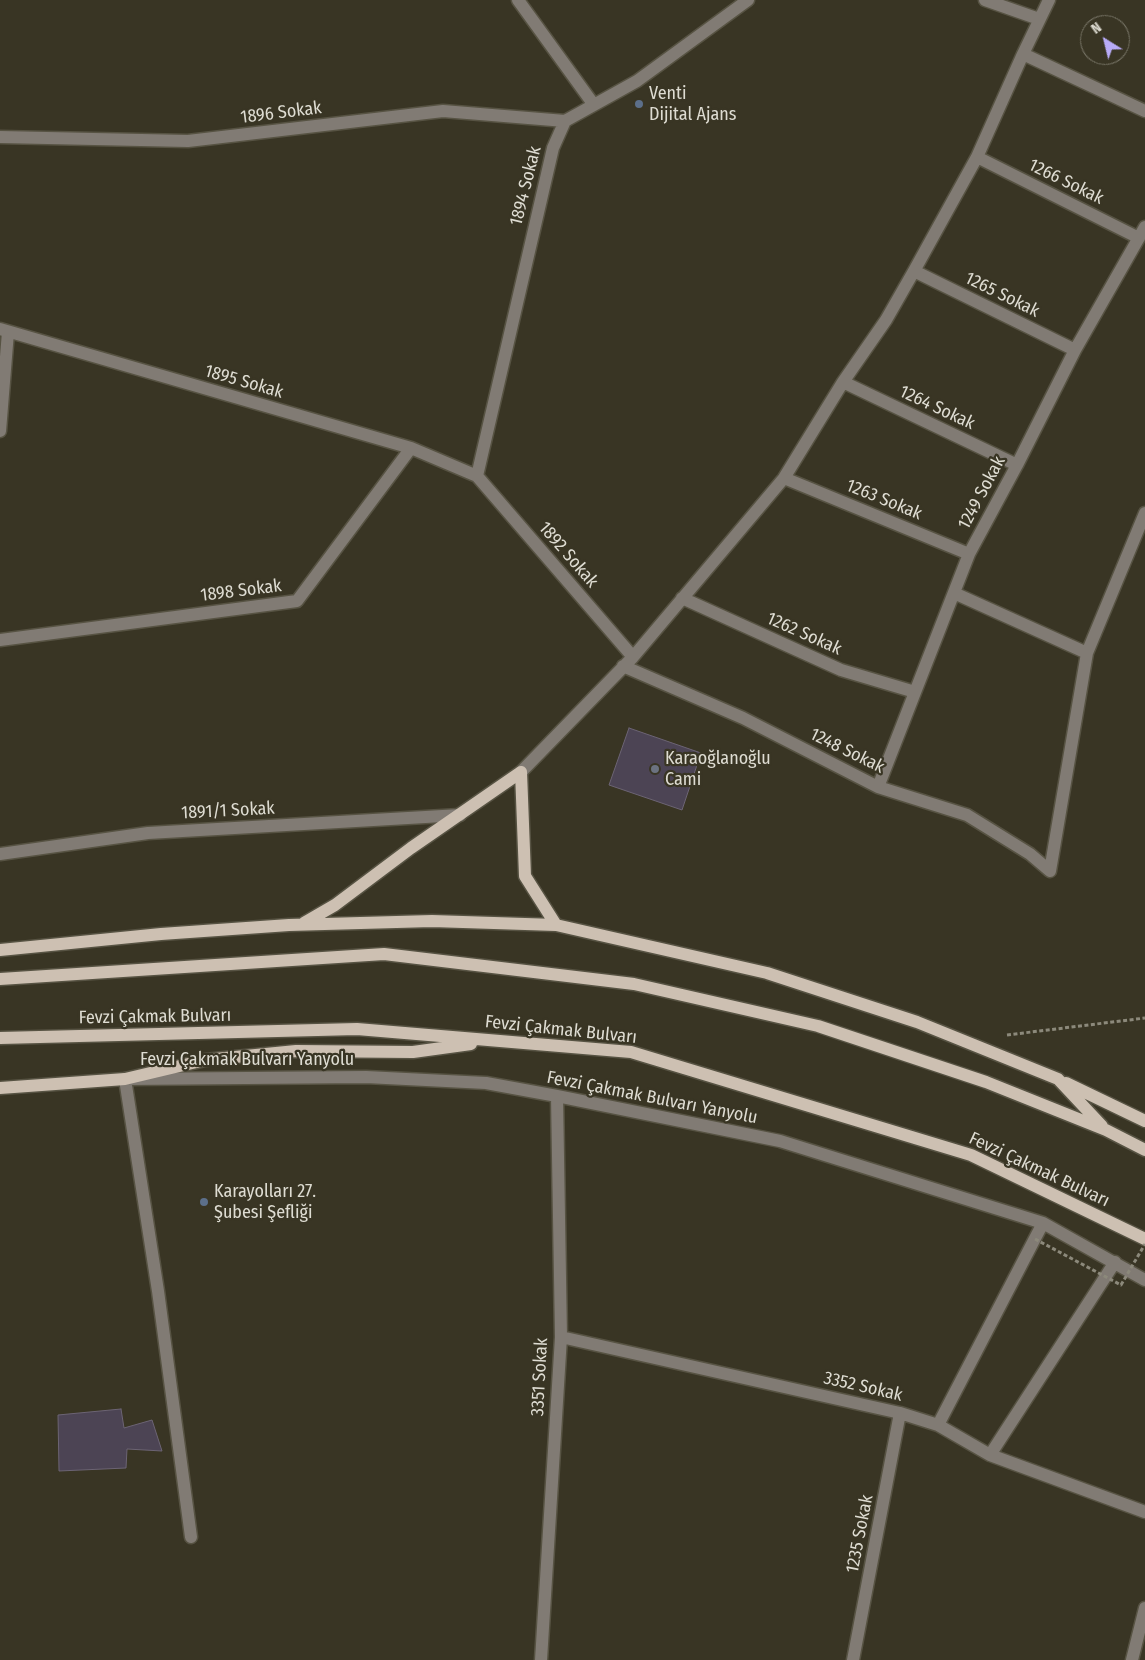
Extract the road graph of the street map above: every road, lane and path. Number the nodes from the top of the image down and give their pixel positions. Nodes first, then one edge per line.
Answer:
1 (518, 0) edge
2 (748, 0) edge
3 (985, 0) edge
4 (1049, 0) edge
5 (1039, 19) junction
6 (1023, 54) junction
7 (594, 105) junction
8 (1145, 110) edge
9 (565, 121) junction
10 (0, 138) edge
11 (977, 157) junction
12 (1142, 232) edge
13 (914, 271) junction
14 (4, 330) edge
15 (1075, 350) junction
16 (843, 382) junction
17 (0, 431) edge
18 (411, 448) junction
19 (1017, 465) junction
20 (477, 476) junction
21 (784, 478) junction
22 (1145, 514) edge
23 (969, 554) junction
24 (954, 593) junction
25 (682, 598) junction
26 (0, 640) edge
27 (1087, 653) junction
28 (633, 657) junction
29 (623, 666) junction
30 (915, 692) junction
31 (521, 772) junction
32 (878, 787) junction
33 (460, 815) junction
34 (0, 854) edge
35 (301, 924) junction
36 (556, 925) junction
37 (0, 950) edge
38 (0, 979) edge
39 (1145, 1018) edge
40 (1001, 1035) dead end
41 (0, 1038) edge
42 (493, 1040) junction
43 (125, 1079) junction
44 (1058, 1079) junction
45 (0, 1088) edge
46 (557, 1096) junction
47 (1145, 1121) edge
48 (1106, 1130) junction
49 (1145, 1150) edge
50 (1043, 1223) junction
51 (1035, 1239) junction
52 (1145, 1239) edge
53 (1145, 1244) edge
54 (1115, 1262) junction
55 (1145, 1280) edge
56 (560, 1337) junction
57 (900, 1413) junction
58 (938, 1425) junction
59 (990, 1455) junction
60 (1145, 1512) edge
61 (191, 1537) dead end
62 (1145, 1608) edge
63 (541, 1660) edge
64 (853, 1660) edge
65 (1132, 1660) edge

1 - 7 street
2 - 7 street
3 - 5 street
4 - 5 street
5 - 6 street
6 - 8 street
6 - 11 street
7 - 9 street
9 - 10 street, 1896 Sokak
9 - 20 street, 1894 Sokak
11 - 12 street, 1266 Sokak
11 - 13 street
12 - 15 street, 1249 Sokak
13 - 15 street, 1265 Sokak
13 - 16 street
14 - 17 street
14 - 18 street, 1895 Sokak
15 - 19 street, 1249 Sokak
16 - 19 street, 1264 Sokak
16 - 21 street
18 - 20 street, 1895 Sokak
18 - 26 street, 1898 Sokak
19 - 23 street, 1249 Sokak
20 - 28 street, 1892 Sokak
21 - 23 street, 1263 Sokak
21 - 25 street
22 - 27 street
23 - 24 street, 1249 Sokak
24 - 27 street
24 - 30 street, 1249 Sokak
25 - 28 street
25 - 30 street, 1262 Sokak
27 - 32 street, 1248 Sokak
28 - 29 street
29 - 31 street
29 - 32 street, 1248 Sokak
30 - 32 street, 1249 Sokak
31 - 33 main road
31 - 36 main road
33 - 34 street, 1891/1 Sokak
33 - 35 main road
35 - 36 main road
35 - 37 main road
36 - 44 main road
38 - 48 main road
39 - 40 path
41 - 42 main road, Fevzi Çakmak Bulvarı
42 - 43 main road
42 - 52 main road, Fevzi Çakmak Bulvarı
43 - 45 main road
43 - 46 street, Fevzi Çakmak Bulvarı Yanyolu
43 - 61 street
44 - 47 main road
44 - 48 main road
46 - 50 street, Fevzi Çakmak Bulvarı Yanyolu
46 - 56 street, 3351 Sokak
48 - 49 main road
50 - 51 street
50 - 54 street, Fevzi Çakmak Bulvarı Yanyolu
51 - 53 path, bridge
51 - 58 street
54 - 55 street, Fevzi Çakmak Bulvarı Yanyolu
54 - 59 street
56 - 57 street, 3352 Sokak
56 - 63 street, 3351 Sokak
57 - 58 street, 3352 Sokak
57 - 64 street, 1235 Sokak
58 - 59 street, 3352 Sokak
59 - 60 street, 3352 Sokak
62 - 65 street

